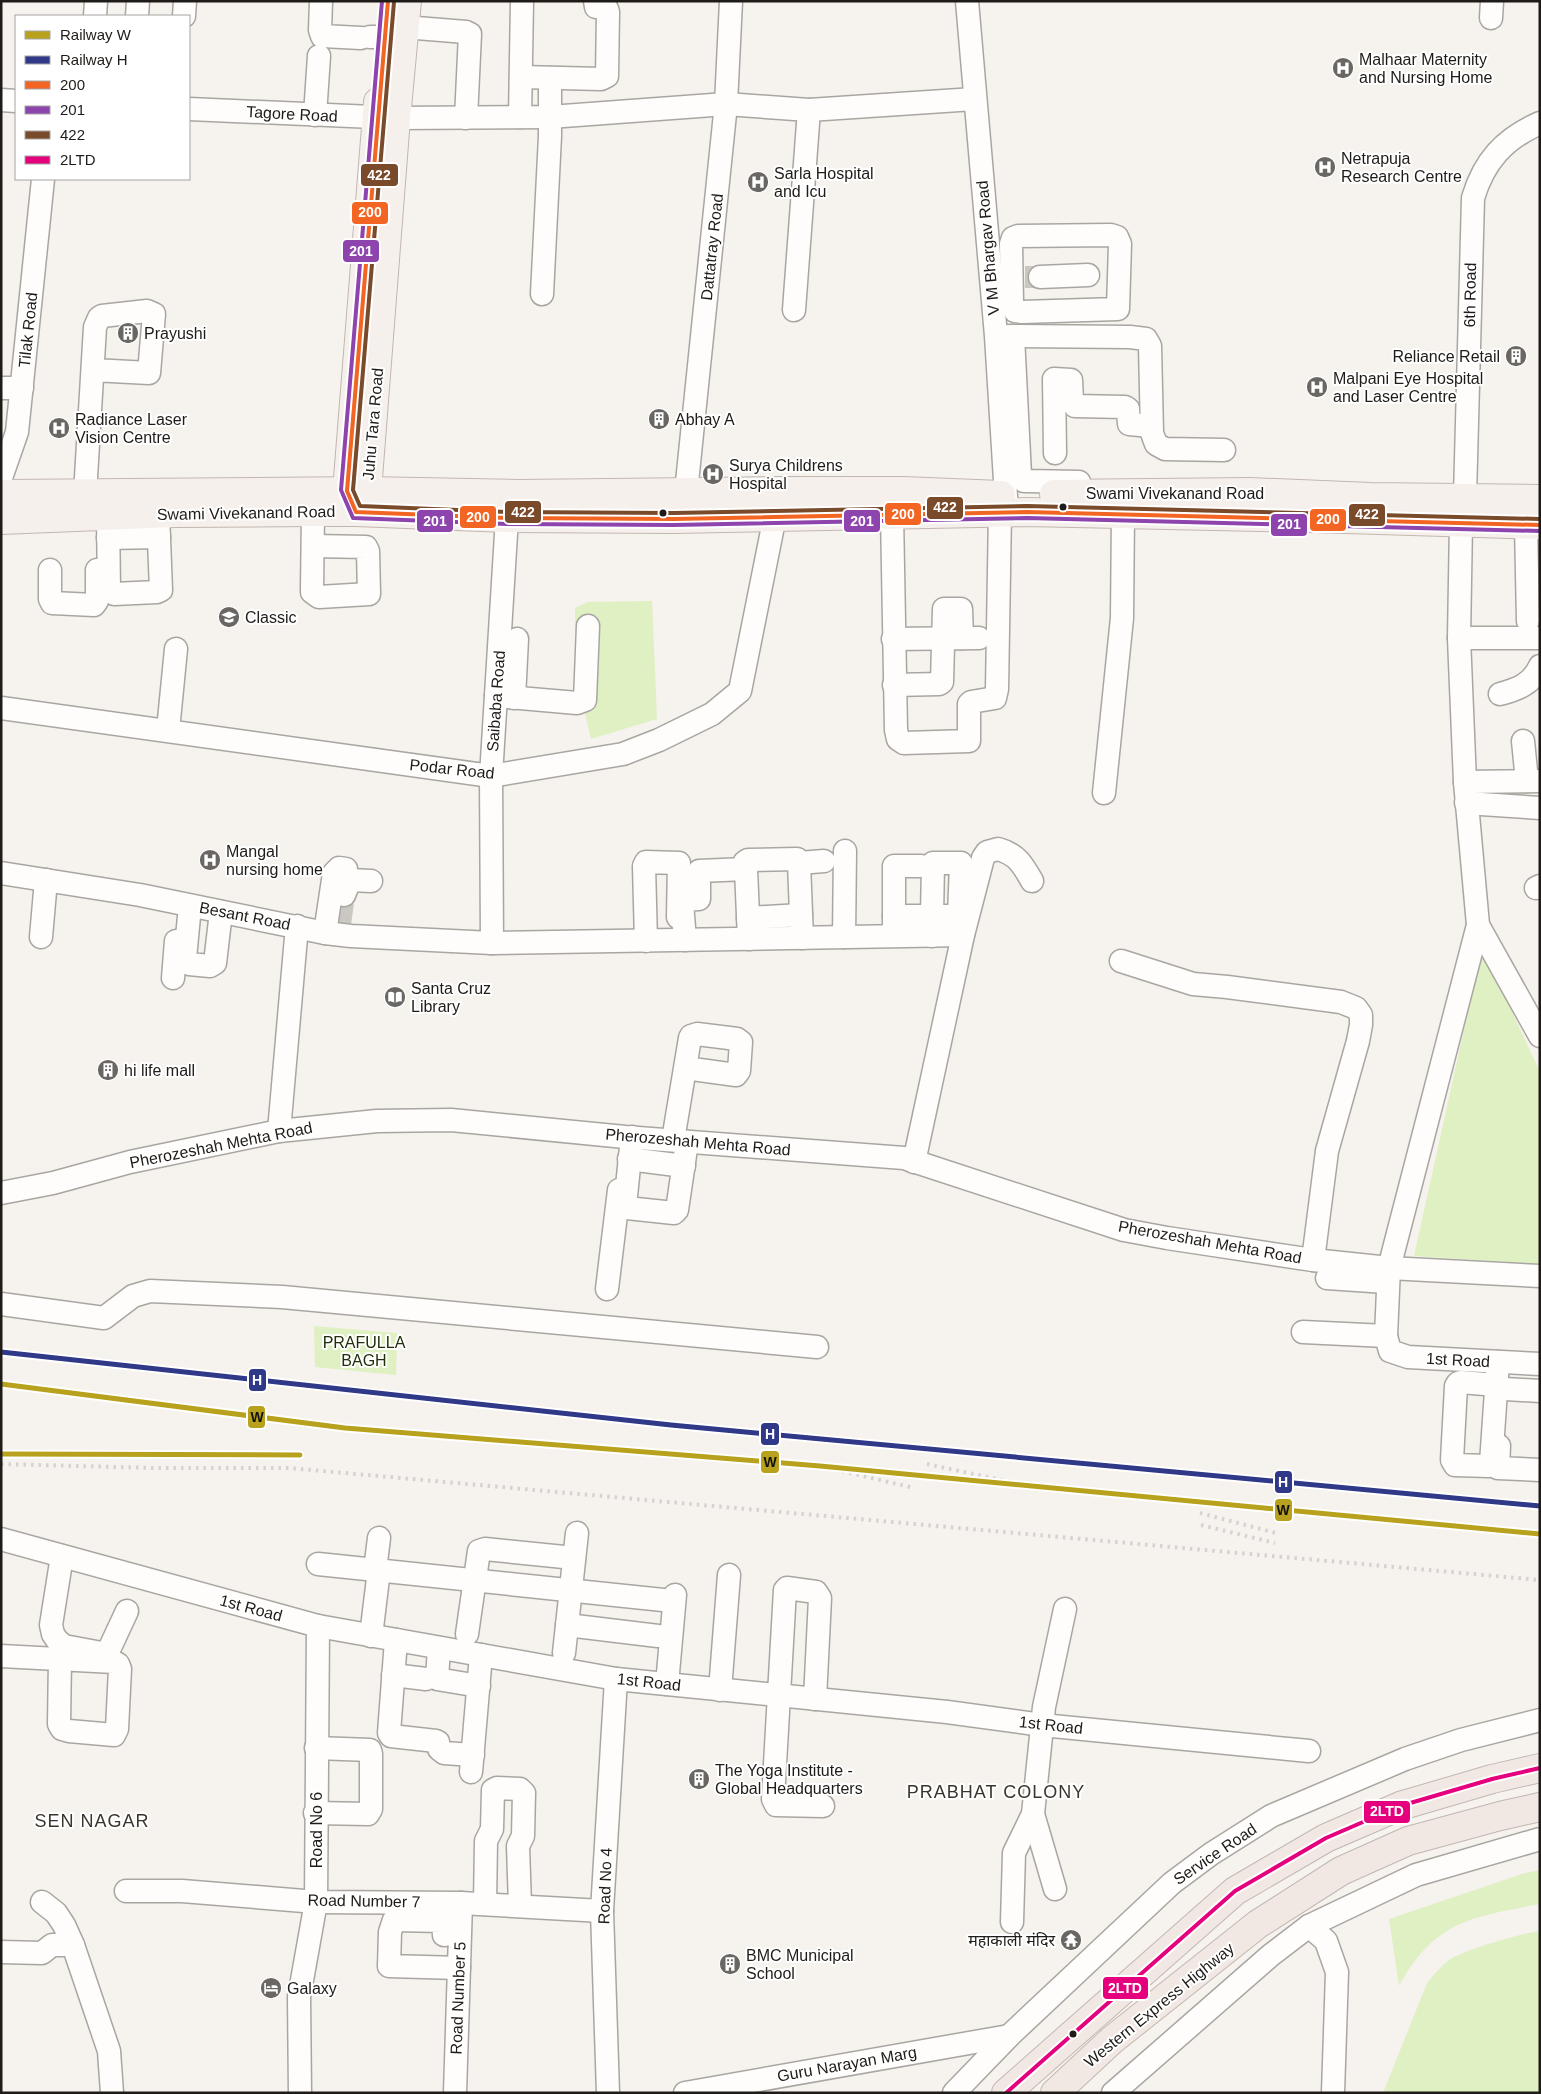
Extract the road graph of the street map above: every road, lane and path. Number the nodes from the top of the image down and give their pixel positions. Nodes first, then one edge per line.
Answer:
1 (96, 1) edge
2 (138, 1) edge
3 (185, 1) edge
4 (321, 1) edge
5 (388, 1) edge
6 (522, 1) edge
7 (595, 1) edge
8 (731, 1) edge
9 (967, 1) edge
10 (95, 15) edge
11 (137, 15) edge
12 (184, 15) edge
13 (385, 28) edge
14 (319, 56) dead end
15 (521, 77) junction
16 (550, 78) junction
17 (974, 99) junction
18 (1, 100) edge
19 (15, 101) edge
20 (726, 104) junction
21 (190, 109) edge
22 (808, 110) junction
23 (315, 115) junction
24 (520, 117) junction
25 (550, 117) junction
26 (386, 118) junction
27 (466, 118) junction
28 (1540, 123) edge
29 (43, 180) edge
30 (1088, 275) dead end
31 (1017, 277) junction
32 (542, 294) dead end
33 (794, 310) dead end
34 (1004, 336) junction
35 (92, 370) dead end
36 (12, 388) edge
37 (1152, 426) junction
38 (9, 431) edge
39 (1224, 450) dead end
40 (1055, 453) dead end
41 (1, 478) edge
42 (1221, 485) dead end
43 (686, 492) junction
44 (1, 494) edge
45 (357, 498) junction
46 (1540, 499) edge
47 (1015, 501) junction
48 (1463, 510) junction
49 (313, 512) junction
50 (1123, 513) junction
51 (892, 514) junction
52 (100, 516) junction
53 (775, 516) junction
54 (507, 518) junction
55 (687, 518) junction
56 (1, 520) edge
57 (1533, 525) edge
58 (158, 526) junction
59 (313, 546) dead end
60 (50, 570) dead end
61 (588, 626) dead end
62 (1534, 630) edge
63 (1459, 638) junction
64 (893, 639) junction
65 (517, 640) dead end
66 (176, 649) dead end
67 (1540, 666) edge
68 (894, 685) junction
69 (1500, 694) dead end
70 (505, 697) junction
71 (1, 708) edge
72 (168, 730) junction
73 (1523, 740) dead end
74 (491, 776) junction
75 (1533, 781) edge
76 (1466, 792) junction
77 (1104, 793) dead end
78 (1540, 808) edge
79 (845, 851) dead end
80 (824, 861) dead end
81 (799, 863) junction
82 (921, 866) dead end
83 (346, 868) dead end
84 (746, 869) junction
85 (1, 873) edge
86 (46, 880) junction
87 (371, 881) dead end
88 (1032, 881) dead end
89 (344, 895) tunnel mouth
90 (147, 906) junction
91 (801, 915) junction
92 (219, 920) junction
93 (1478, 925) junction
94 (297, 926) junction
95 (894, 926) junction
96 (748, 927) junction
97 (372, 931) junction
98 (646, 931) junction
99 (681, 932) junction
100 (963, 935) junction
101 (41, 937) dead end
102 (802, 938) junction
103 (844, 938) junction
104 (492, 943) junction
105 (1121, 961) dead end
106 (173, 978) dead end
107 (1540, 1036) edge
108 (685, 1068) dead end
109 (279, 1131) junction
110 (680, 1141) junction
111 (629, 1144) junction
112 (914, 1162) junction
113 (684, 1166) junction
114 (1, 1193) edge
115 (1313, 1260) junction
116 (1389, 1275) junction
117 (1540, 1276) edge
118 (1327, 1278) dead end
119 (607, 1289) dead end
120 (1, 1304) edge
121 (1303, 1332) dead end
122 (1386, 1338) junction
123 (817, 1347) dead end
124 (1502, 1362) junction
125 (1540, 1364) edge
126 (1501, 1386) junction
127 (1540, 1391) edge
128 (1540, 1470) edge
129 (577, 1533) dead end
130 (379, 1538) dead end
131 (1, 1539) edge
132 (62, 1556) junction
133 (574, 1558) junction
134 (318, 1564) dead end
135 (379, 1570) junction
136 (729, 1575) dead end
137 (474, 1580) junction
138 (571, 1590) junction
139 (1065, 1609) dead end
140 (127, 1612) dead end
141 (567, 1625) junction
142 (318, 1626) junction
143 (467, 1634) dead end
144 (371, 1636) junction
145 (658, 1636) dead end
146 (396, 1640) junction
147 (439, 1648) junction
148 (564, 1653) dead end
149 (481, 1655) junction
150 (1, 1656) edge
151 (60, 1659) dead end
152 (393, 1675) junction
153 (426, 1679) dead end
154 (616, 1679) junction
155 (667, 1684) junction
156 (479, 1686) junction
157 (781, 1687) junction
158 (720, 1690) junction
159 (815, 1690) junction
160 (1540, 1720) edge
161 (1042, 1724) junction
162 (322, 1748) junction
163 (1309, 1751) dead end
164 (1540, 1768) edge
165 (823, 1806) dead end
166 (1540, 1807) edge
167 (321, 1813) junction
168 (1034, 1814) junction
169 (488, 1838) junction
170 (1540, 1838) edge
171 (522, 1839) junction
172 (500, 1882) dead end
173 (1055, 1889) dead end
174 (126, 1891) dead end
175 (42, 1902) dead end
176 (316, 1902) junction
177 (461, 1903) junction
178 (501, 1905) junction
179 (396, 1911) junction
180 (602, 1911) junction
181 (1012, 1922) dead end
182 (1310, 1926) junction
183 (73, 1945) junction
184 (1, 1952) edge
185 (459, 1968) junction
186 (1009, 2036) junction
187 (112, 2093) edge
188 (300, 2093) edge
189 (455, 2093) edge
190 (608, 2093) edge
191 (685, 2093) edge
192 (954, 2093) edge
193 (1006, 2093) edge
194 (1055, 2093) edge
195 (1113, 2093) edge
196 (1333, 2093) edge

1 - 10 street
2 - 11 street
3 - 12 street
4 - 13 street
5 - 13 main road, Juhu Tara Road
6 - 15 street
7 - 16 street
8 - 20 street, Dattatray Road
9 - 17 street, V M Bhargav Road
13 - 26 main road, Juhu Tara Road
13 - 27 street
14 - 23 street
15 - 16 street
15 - 24 street
16 - 25 street
17 - 22 street, Tagore Road
17 - 31 street, V M Bhargav Road
18 - 19 street
20 - 22 street, Tagore Road
20 - 25 street, Tagore Road
20 - 43 street, Dattatray Road
21 - 23 street, Tagore Road
22 - 33 street
23 - 26 street, Tagore Road
24 - 25 street, Tagore Road
24 - 27 street, Tagore Road
25 - 32 street
26 - 27 street, Tagore Road
26 - 45 main road, Juhu Tara Road
28 - 48 street, 6th Road
29 - 36 street, Tilak Road
30 - 31 street
31 - 31 street
31 - 34 street, V M Bhargav Road
34 - 37 street
34 - 47 street, V M Bhargav Road
35 - 52 street
36 - 38 street, Tilak Road
37 - 39 street
37 - 40 street
38 - 41 street, Tilak Road
42 - 47 street
43 - 45 main road, Swami Vivekanand Road
43 - 47 main road, Swami Vivekanand Road
43 - 55 street, Dattatray Road
44 - 52 main road, Swami Vivekanand Road
45 - 49 main road, Swami Vivekanand Road
45 - 52 main road, Swami Vivekanand Road
45 - 54 main road, Swami Vivekanand Road
46 - 48 main road, Swami Vivekanand Road
47 - 48 main road, Swami Vivekanand Road
47 - 50 main road, Swami Vivekanand Road
47 - 51 main road, Swami Vivekanand Road
47 - 68 street, V M Bhargav Road
48 - 50 main road, Swami Vivekanand Road
48 - 57 main road, Swami Vivekanand Road
48 - 63 street, 6th Road
49 - 58 main road, Swami Vivekanand Road
49 - 59 street
50 - 77 street
51 - 53 main road, Swami Vivekanand Road
51 - 64 street
52 - 56 main road, Swami Vivekanand Road
52 - 58 main road, Swami Vivekanand Road
52 - 58 street
52 - 60 street
53 - 55 main road, Swami Vivekanand Road
53 - 74 street, Podar Road
54 - 55 main road, Swami Vivekanand Road
54 - 70 street, Saibaba Road
57 - 62 street
61 - 70 street
62 - 63 street
63 - 76 street, 6th Road
64 - 68 street
64 - 68 street
65 - 70 street
66 - 72 street
67 - 69 street
70 - 74 street, Saibaba Road
71 - 72 street, Podar Road
72 - 74 street, Podar Road
73 - 75 street
74 - 104 street, Saibaba Road
75 - 76 street
76 - 78 street
76 - 93 street, 6th Road
79 - 103 street
80 - 81 street
81 - 84 street
81 - 91 street
82 - 95 street
83 - 97 street
84 - 96 street
84 - 99 street
85 - 86 street, Besant Road
86 - 90 street, Besant Road
86 - 101 street
87 - 89 street
88 - 100 street
90 - 92 street, Besant Road
90 - 92 street
90 - 106 street
91 - 96 street
91 - 102 street
92 - 94 street, Besant Road
93 - 107 street
93 - 116 street
94 - 97 street, Besant Road
94 - 109 street
95 - 100 street
95 - 103 street
96 - 99 street, Besant Road
96 - 102 street
97 - 104 street, Besant Road
98 - 99 street, Besant Road
98 - 99 street
98 - 104 street, Besant Road
100 - 112 street
102 - 103 street
105 - 115 street
108 - 110 street
109 - 111 street, Pherozeshah Mehta Road
109 - 114 street, Pherozeshah Mehta Road
110 - 111 street, Pherozeshah Mehta Road
110 - 112 street, Pherozeshah Mehta Road
110 - 113 street
111 - 113 street
111 - 113 street
111 - 119 street
112 - 115 street, Pherozeshah Mehta Road
115 - 116 street, Pherozeshah Mehta Road
116 - 117 street
116 - 118 street
116 - 122 street
120 - 123 street
121 - 122 street
122 - 124 street, 1st Road
124 - 125 street, 1st Road
124 - 126 street
126 - 127 street
126 - 128 street
129 - 133 street
130 - 135 street
131 - 132 street, 1st Road
132 - 140 street
132 - 142 street, 1st Road
133 - 137 street
133 - 138 street
134 - 135 street
135 - 137 street
135 - 144 street
136 - 158 street
137 - 138 street
137 - 143 street
138 - 141 street
138 - 155 street
139 - 161 street
141 - 145 street
141 - 148 street
142 - 144 street, 1st Road
142 - 162 street, Road No 6
144 - 146 street, 1st Road
146 - 147 street, 1st Road
146 - 152 street
147 - 149 street, 1st Road
147 - 156 street
149 - 154 street, 1st Road
149 - 156 street
150 - 151 street
152 - 153 street
152 - 156 street
154 - 155 street, 1st Road
154 - 180 street, Road No 4
155 - 158 street, 1st Road
157 - 158 street, 1st Road
157 - 159 street, 1st Road
157 - 159 street
157 - 165 street
159 - 161 street, 1st Road
160 - 186 street, Service Road
161 - 163 street, 1st Road
161 - 168 street
162 - 167 street, Road No 6
162 - 167 street
164 - 193 highway, Western Express Highway
166 - 194 highway, Western Express Highway
167 - 176 street, Road No 6
168 - 173 street
168 - 181 street
169 - 171 street
169 - 171 street
169 - 178 street
170 - 182 street
171 - 178 street
172 - 178 street
174 - 176 street, Road Number 7
175 - 183 street
176 - 179 street, Road Number 7
176 - 188 street, Road No 6
177 - 178 street, Road Number 7
177 - 179 street, Road Number 7
177 - 179 street
177 - 185 street, Road Number 5
178 - 180 street, Road Number 7
179 - 185 street
180 - 190 street, Road No 4
182 - 195 street
182 - 196 street
183 - 184 street
183 - 187 street
185 - 189 street, Road Number 5
186 - 191 street, Guru Narayan Marg
186 - 192 street, Service Road

